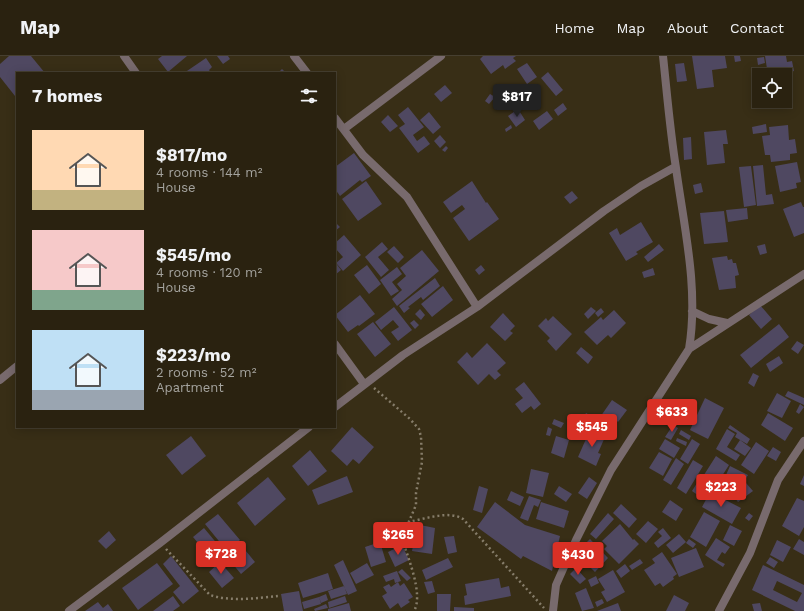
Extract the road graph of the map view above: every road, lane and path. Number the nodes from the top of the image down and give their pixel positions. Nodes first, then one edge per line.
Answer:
1 (124, 56) edge
2 (294, 56) edge
3 (441, 56) edge
4 (664, 56) edge
5 (135, 72) edge
6 (306, 72) edge
7 (336, 120) edge
8 (344, 130) junction
9 (675, 166) junction
10 (804, 274) edge
11 (477, 307) junction
12 (692, 311) junction
13 (727, 323) junction
14 (336, 345) edge
15 (689, 349) junction
16 (16, 367) edge
17 (0, 380) edge
18 (365, 383) junction
19 (336, 406) edge
20 (308, 428) edge
21 (804, 441) edge
22 (408, 522) junction
23 (160, 543) junction
24 (278, 596) dead end
25 (69, 611) edge
26 (414, 611) edge
27 (547, 611) edge
28 (553, 611) edge
29 (718, 611) edge

1 - 5 street
2 - 6 street
3 - 8 street
4 - 9 street
7 - 8 street
8 - 11 street
9 - 11 street
9 - 12 street
10 - 13 street
11 - 18 street
12 - 13 street
12 - 15 street
13 - 15 street
14 - 18 street
15 - 28 street
16 - 17 street
18 - 19 street
18 - 22 path
20 - 23 street
21 - 29 street
22 - 26 path
22 - 27 path
23 - 24 path
23 - 25 street

